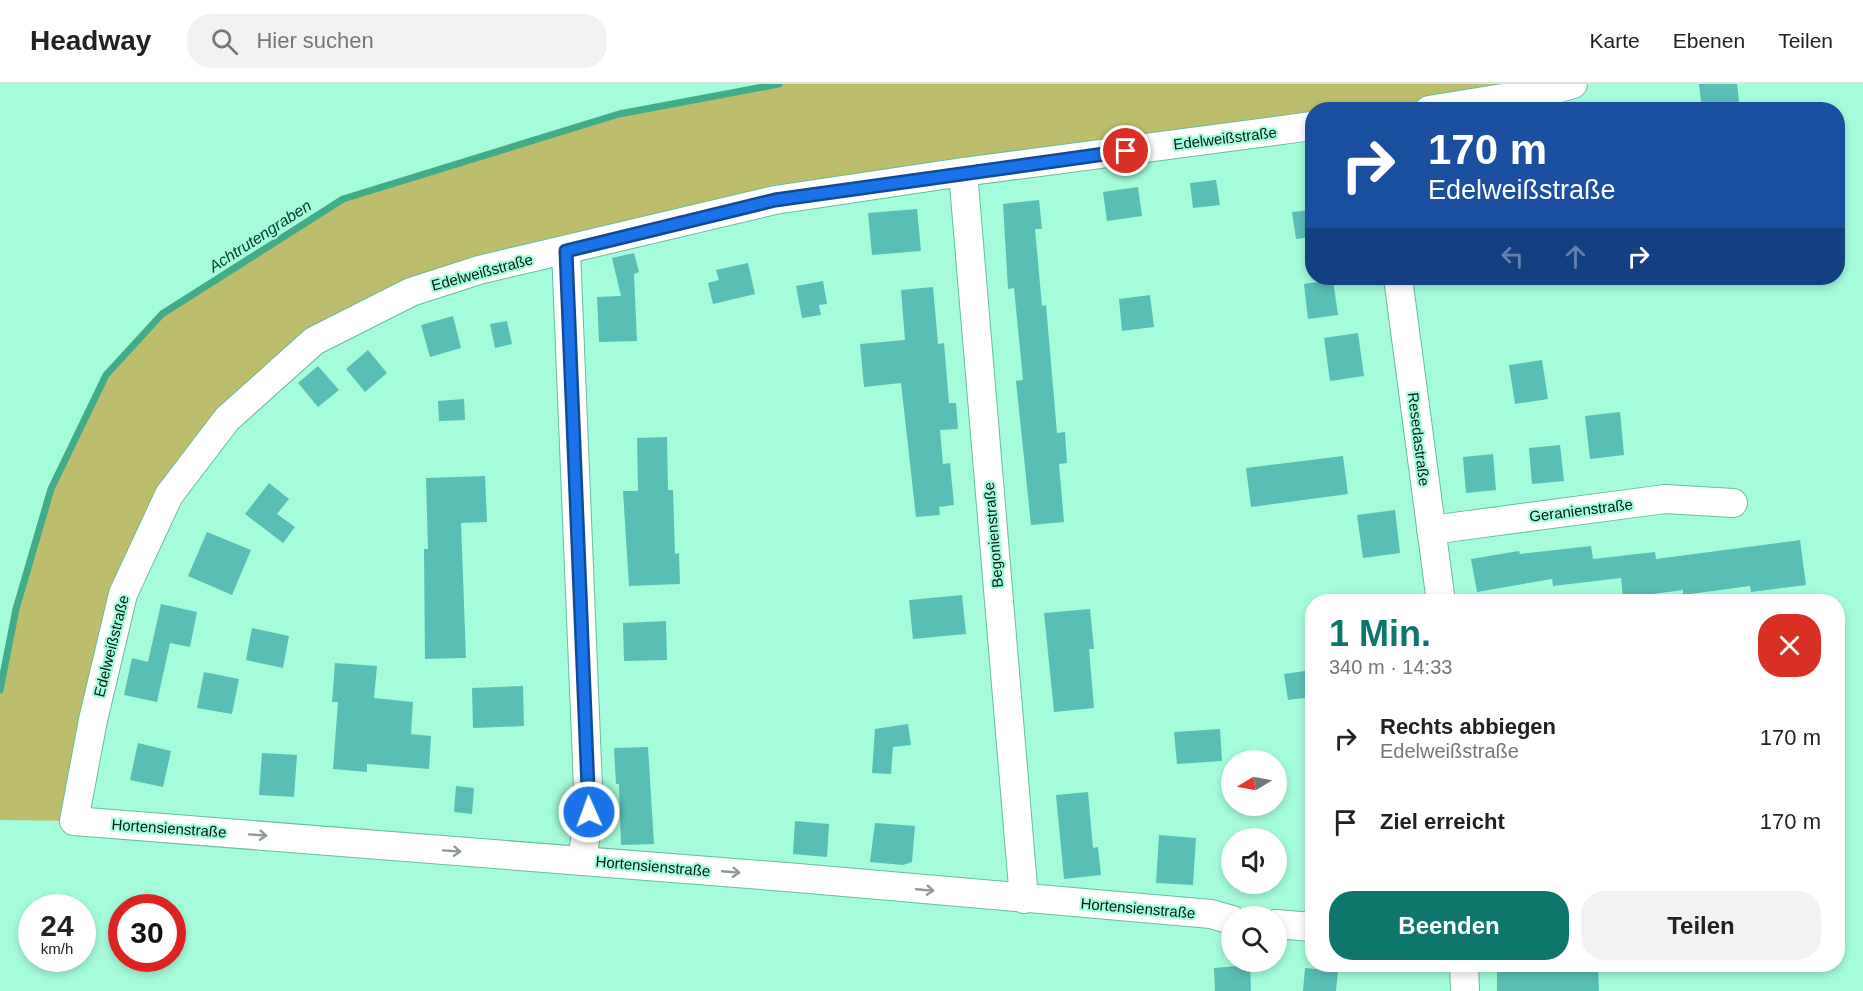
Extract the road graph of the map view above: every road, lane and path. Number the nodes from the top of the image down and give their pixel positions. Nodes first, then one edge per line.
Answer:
1 (1573, 84) edge
2 (1479, 102) edge
3 (1305, 127) edge
4 (963, 172) junction
5 (566, 251) junction
6 (1399, 285) edge
7 (1733, 503) dead end
8 (1431, 530) junction
9 (1440, 594) edge
10 (74, 821) joint
11 (582, 861) junction
12 (1024, 899) junction
13 (1221, 917) edge
14 (1287, 925) edge
15 (1305, 926) edge
16 (1464, 972) edge
17 (1465, 991) edge

1 - 2 street
3 - 4 street, Edelweißstraße
4 - 5 street, Edelweißstraße
4 - 12 street, Begonienstraße
5 - 10 street, Edelweißstraße
5 - 11 street
6 - 8 street, Resedastraße
7 - 8 street, Geranienstraße
8 - 9 street, Resedastraße
10 -> 11 street, Hortensienstraße
11 -> 12 street, Hortensienstraße
12 - 13 street, Hortensienstraße
14 - 15 street
16 - 17 street

